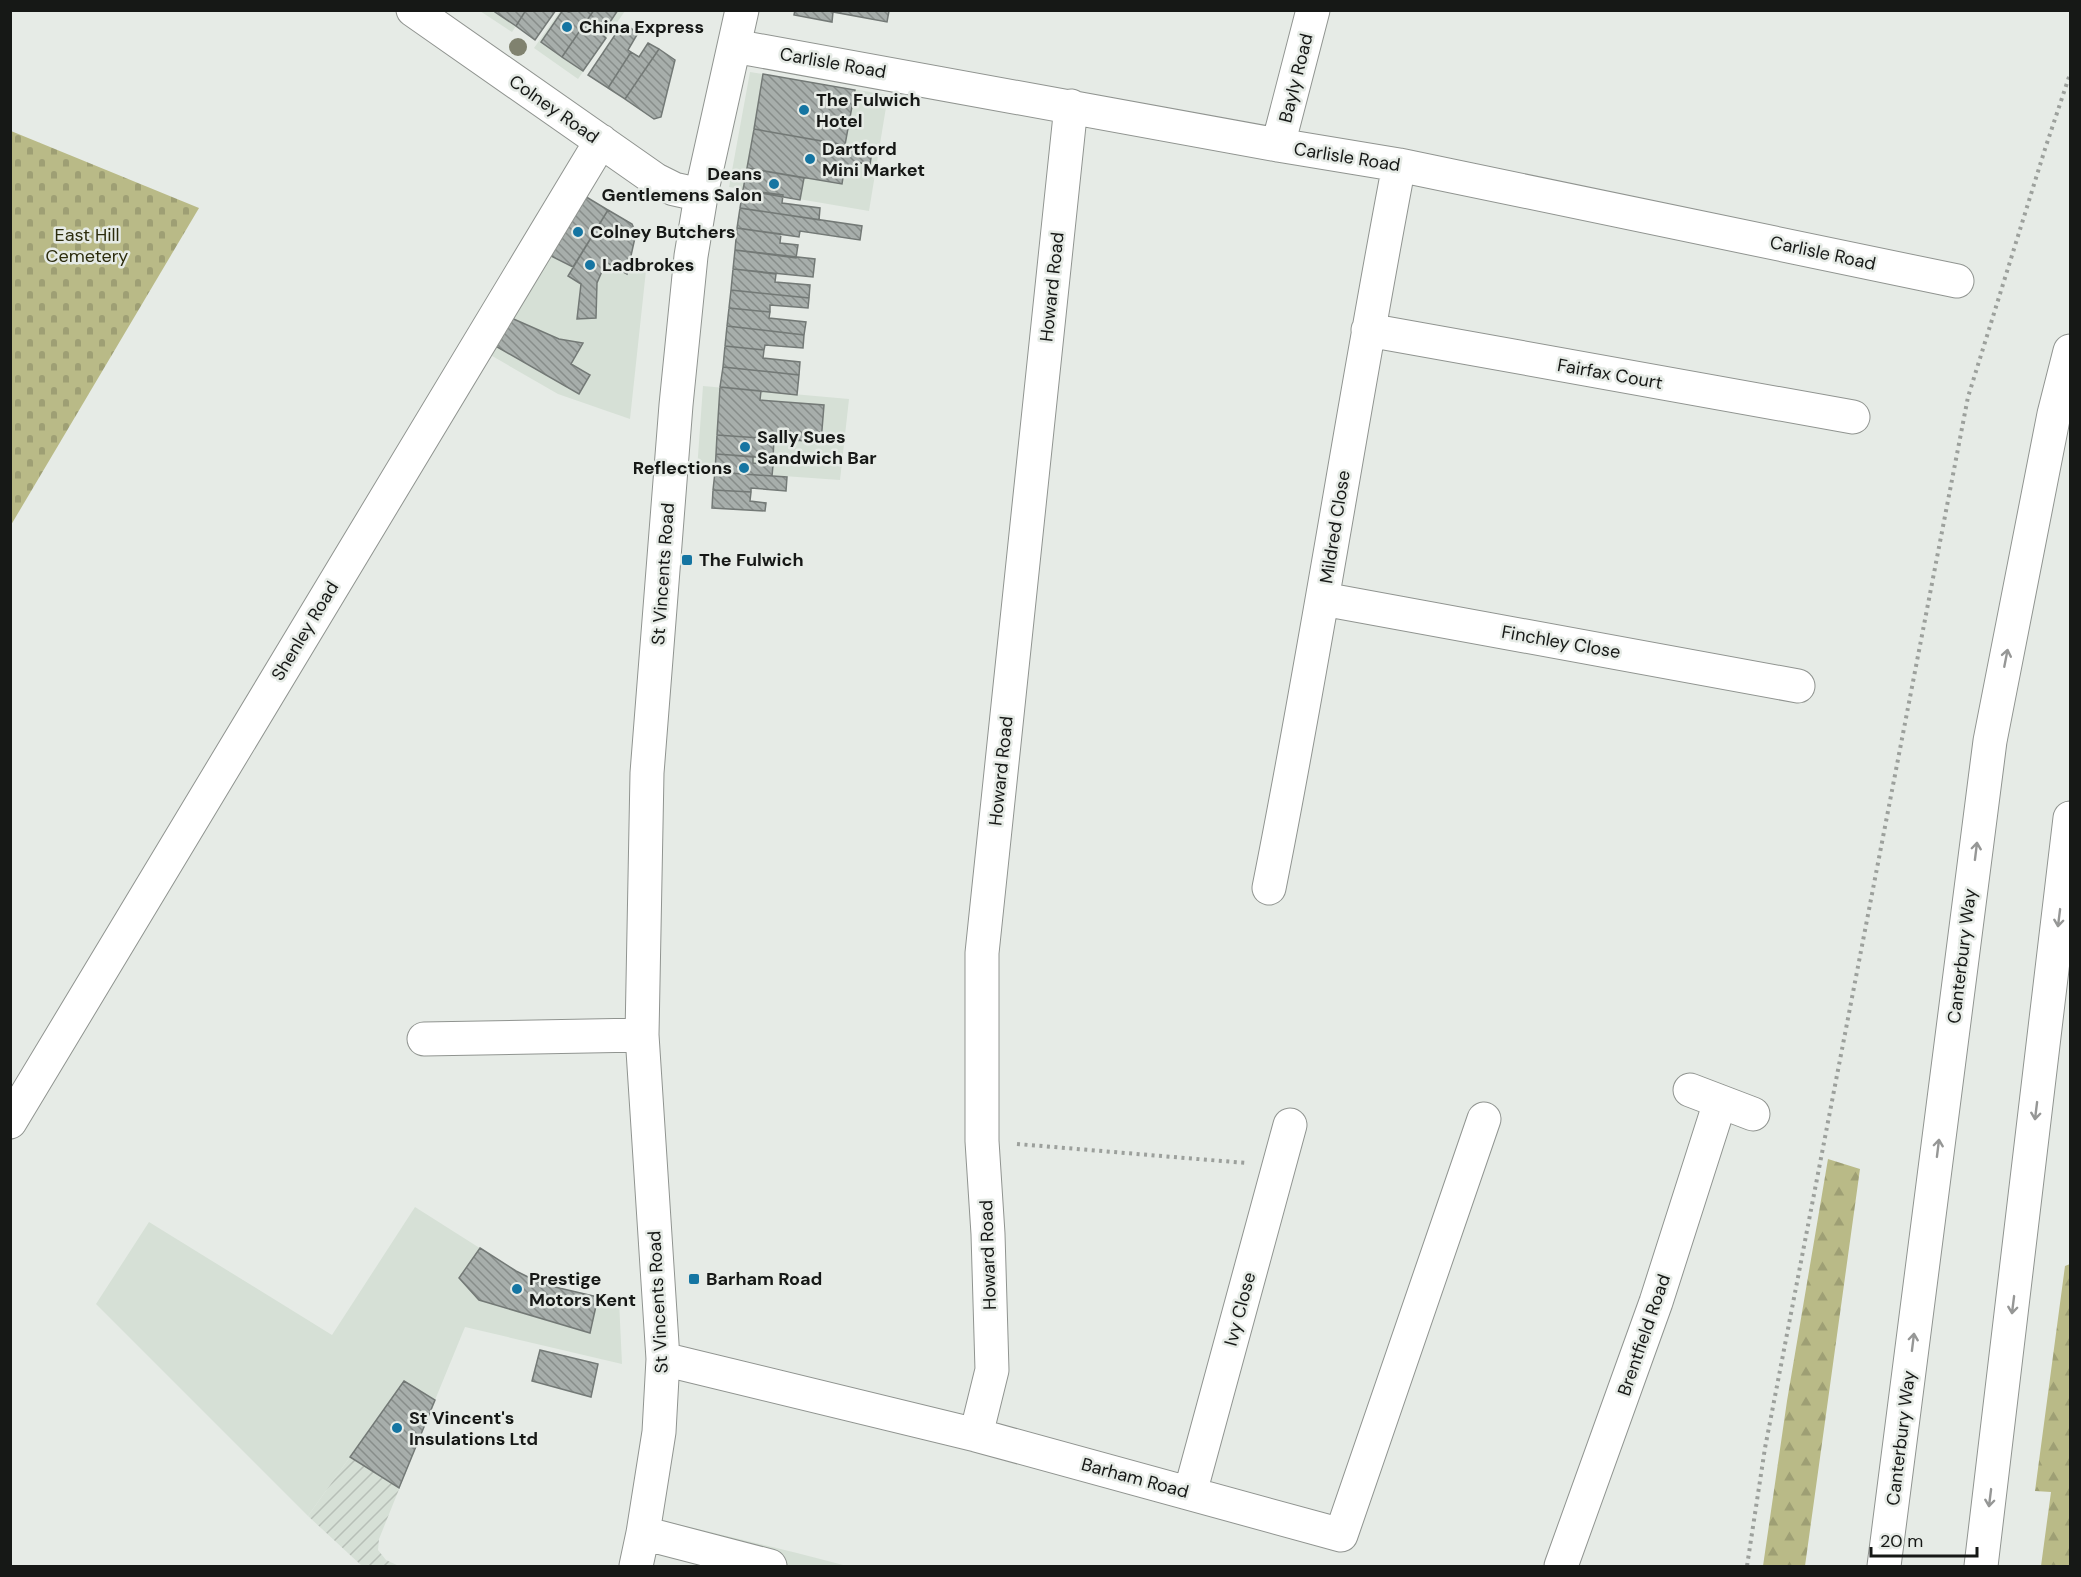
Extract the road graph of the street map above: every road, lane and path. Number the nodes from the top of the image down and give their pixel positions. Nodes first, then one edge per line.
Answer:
1 (413, 10) edge
2 (742, 10) edge
3 (1313, 10) edge
4 (734, 46) junction
5 (2070, 74) edge
6 (1071, 106) junction
7 (601, 141) junction
8 (1278, 146) junction
9 (1399, 165) junction
10 (701, 195) junction
11 (1957, 281) dead end
12 (1368, 330) junction
13 (2070, 351) edge
14 (1853, 417) dead end
15 (1323, 599) junction
16 (1798, 686) dead end
17 (2070, 818) edge
18 (1269, 888) dead end
19 (642, 1035) junction
20 (424, 1039) dead end
21 (1690, 1090) dead end
22 (1720, 1102) junction
23 (1753, 1114) dead end
24 (1484, 1119) dead end
25 (10, 1122) edge
26 (1290, 1125) dead end
27 (982, 1142) junction
28 (1279, 1165) junction
29 (663, 1359) junction
30 (976, 1435) junction
31 (1190, 1493) junction
32 (643, 1533) junction
33 (636, 1566) edge
34 (770, 1566) edge
35 (1561, 1566) edge
36 (1747, 1566) edge
37 (1884, 1566) edge
38 (1982, 1566) edge

1 - 7 main road, Colney Road
2 - 4 main road, St Vincents Road
3 - 8 main road, Bayly Road
4 - 6 main road, Carlisle Road
4 - 10 main road, St Vincents Road
5 - 36 path
6 - 8 main road, Carlisle Road
6 - 27 main road, Howard Road
7 - 10 main road, Colney Road
7 - 25 main road, Shenley Road
8 - 9 main road, Carlisle Road
9 - 11 main road, Carlisle Road
9 - 12 main road, Mildred Close
10 - 19 main road, St Vincents Road
12 - 14 main road, Fairfax Court
12 - 15 main road, Mildred Close
37 -> 13 main road, Canterbury Way
15 - 16 main road, Finchley Close
15 - 18 main road, Mildred Close
17 -> 38 main road
19 - 20 main road
19 - 29 main road, St Vincents Road
21 - 22 main road
22 - 23 main road
22 - 35 main road, Brentfield Road
24 - 31 main road, Barham Road
26 - 28 main road, Ivy Close
27 - 28 path
27 - 30 main road, Howard Road
28 - 31 main road, Ivy Close
29 - 30 main road, Barham Road
29 - 32 main road, St Vincents Road
30 - 31 main road, Barham Road
32 - 33 main road, St Vincents Road
32 - 34 main road

